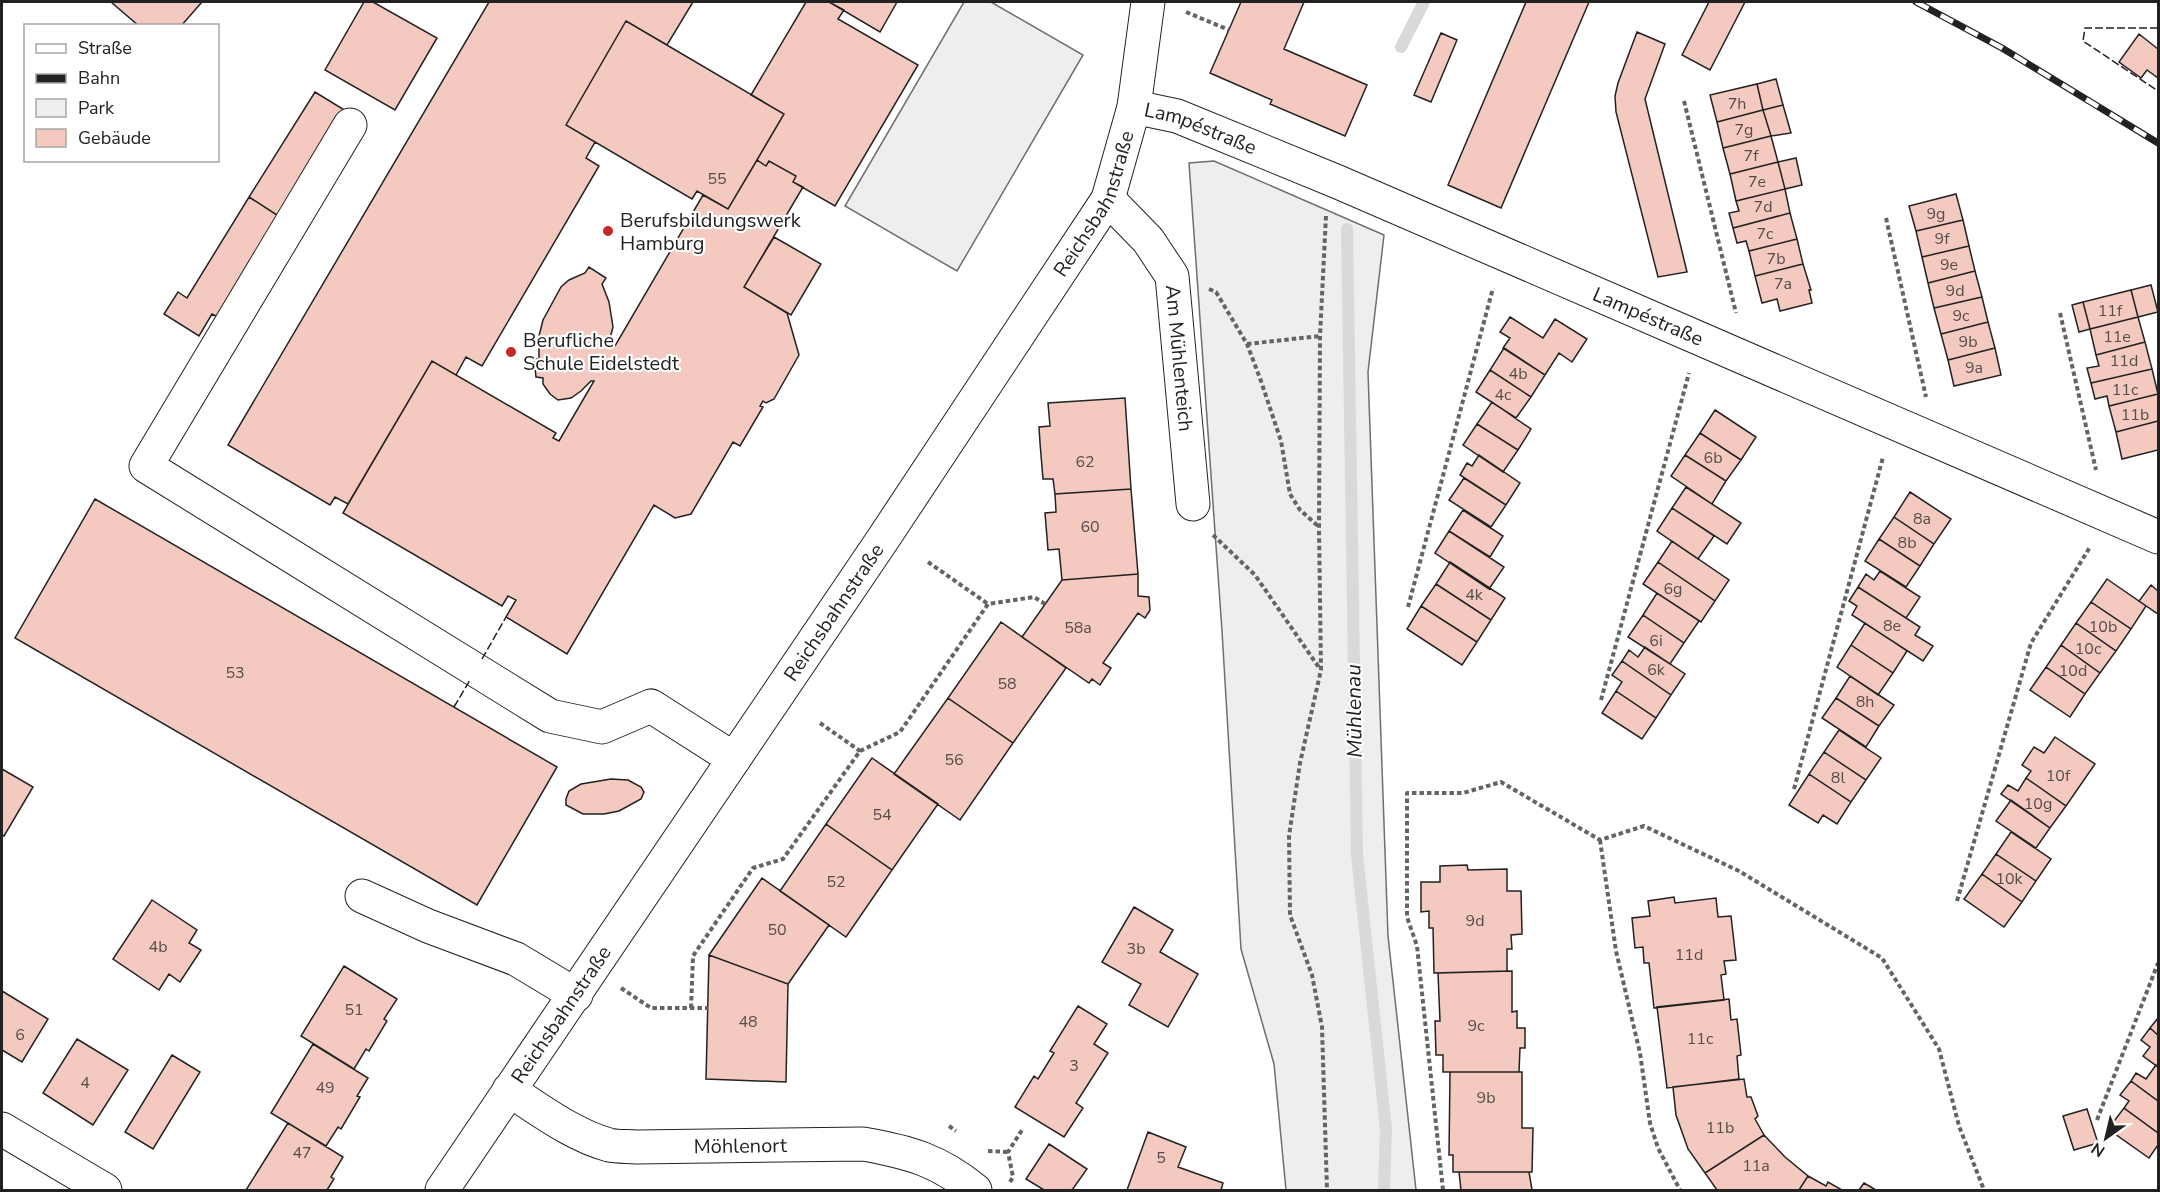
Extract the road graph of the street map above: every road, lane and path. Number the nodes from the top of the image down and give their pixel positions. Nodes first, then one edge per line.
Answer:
1 (1148, 2) edge
2 (1186, 12) dead end
3 (1229, 30) dead end
4 (1684, 101) dead end
5 (1134, 107) junction
6 (350, 125) dead end
7 (1108, 199) junction
8 (1326, 215) dead end
9 (1886, 218) dead end
10 (1172, 276) junction
11 (1495, 278) dead end
12 (2060, 313) dead end
13 (1738, 320) dead end
14 (1320, 336) junction
15 (1247, 344) junction
16 (1692, 362) dead end
17 (1927, 401) dead end
18 (1883, 456) dead end
19 (2097, 476) dead end
20 (1194, 504) joint
21 (1319, 528) junction
22 (2158, 537) edge
23 (2090, 546) dead end
24 (928, 562) dead end
25 (988, 604) junction
26 (1045, 604) dead end
27 (1408, 606) dead end
28 (1321, 670) junction
29 (1601, 700) dead end
30 (820, 723) dead end
31 (860, 751) junction
32 (734, 759) junction
33 (1794, 789) dead end
34 (1600, 840) junction
35 (362, 896) dead end
36 (1957, 901) dead end
37 (2158, 963) edge
38 (576, 995) junction
39 (636, 998) dead end
40 (691, 1008) junction
41 (708, 1008) dead end
42 (509, 1090) junction
43 (2097, 1120) dead end
44 (949, 1126) dead end
45 (2, 1129) edge
46 (1022, 1130) dead end
47 (965, 1137) dead end
48 (982, 1147) dead end
49 (1008, 1152) junction
50 (990, 1190) edge
51 (105, 1191) edge
52 (442, 1191) edge
53 (1327, 1191) edge
54 (1443, 1191) edge
55 (1680, 1191) edge
56 (1984, 1191) edge

1 - 5 street, Reichsbahnstraße
2 - 3 path
4 - 13 path
5 - 7 street, Reichsbahnstraße
5 - 22 street, Lampéstraße
6 - 32 street
7 - 10 street, Am Mühlenteich
7 - 32 street, Reichsbahnstraße
8 - 14 path
9 - 17 path
10 - 15 path
10 - 20 street, Am Mühlenteich
11 - 27 path
12 - 19 path
14 - 15 path
14 - 21 path
15 - 21 path
16 - 29 path
18 - 33 path
20 - 28 path
21 - 28 path
23 - 36 path
24 - 25 path
25 - 26 path
25 - 31 path
28 - 53 path
30 - 31 path
31 - 40 path
32 - 38 street, Reichsbahnstraße
34 - 54 path
34 - 55 path
34 - 56 path
35 - 38 street
37 - 43 path
38 - 42 street, Reichsbahnstraße
39 - 40 path
40 - 41 path
42 - 50 street, Möhlenort
42 - 52 street, Reichsbahnstraße
44 - 47 path
45 - 51 street
46 - 49 path
48 - 49 path
49 - 50 path

